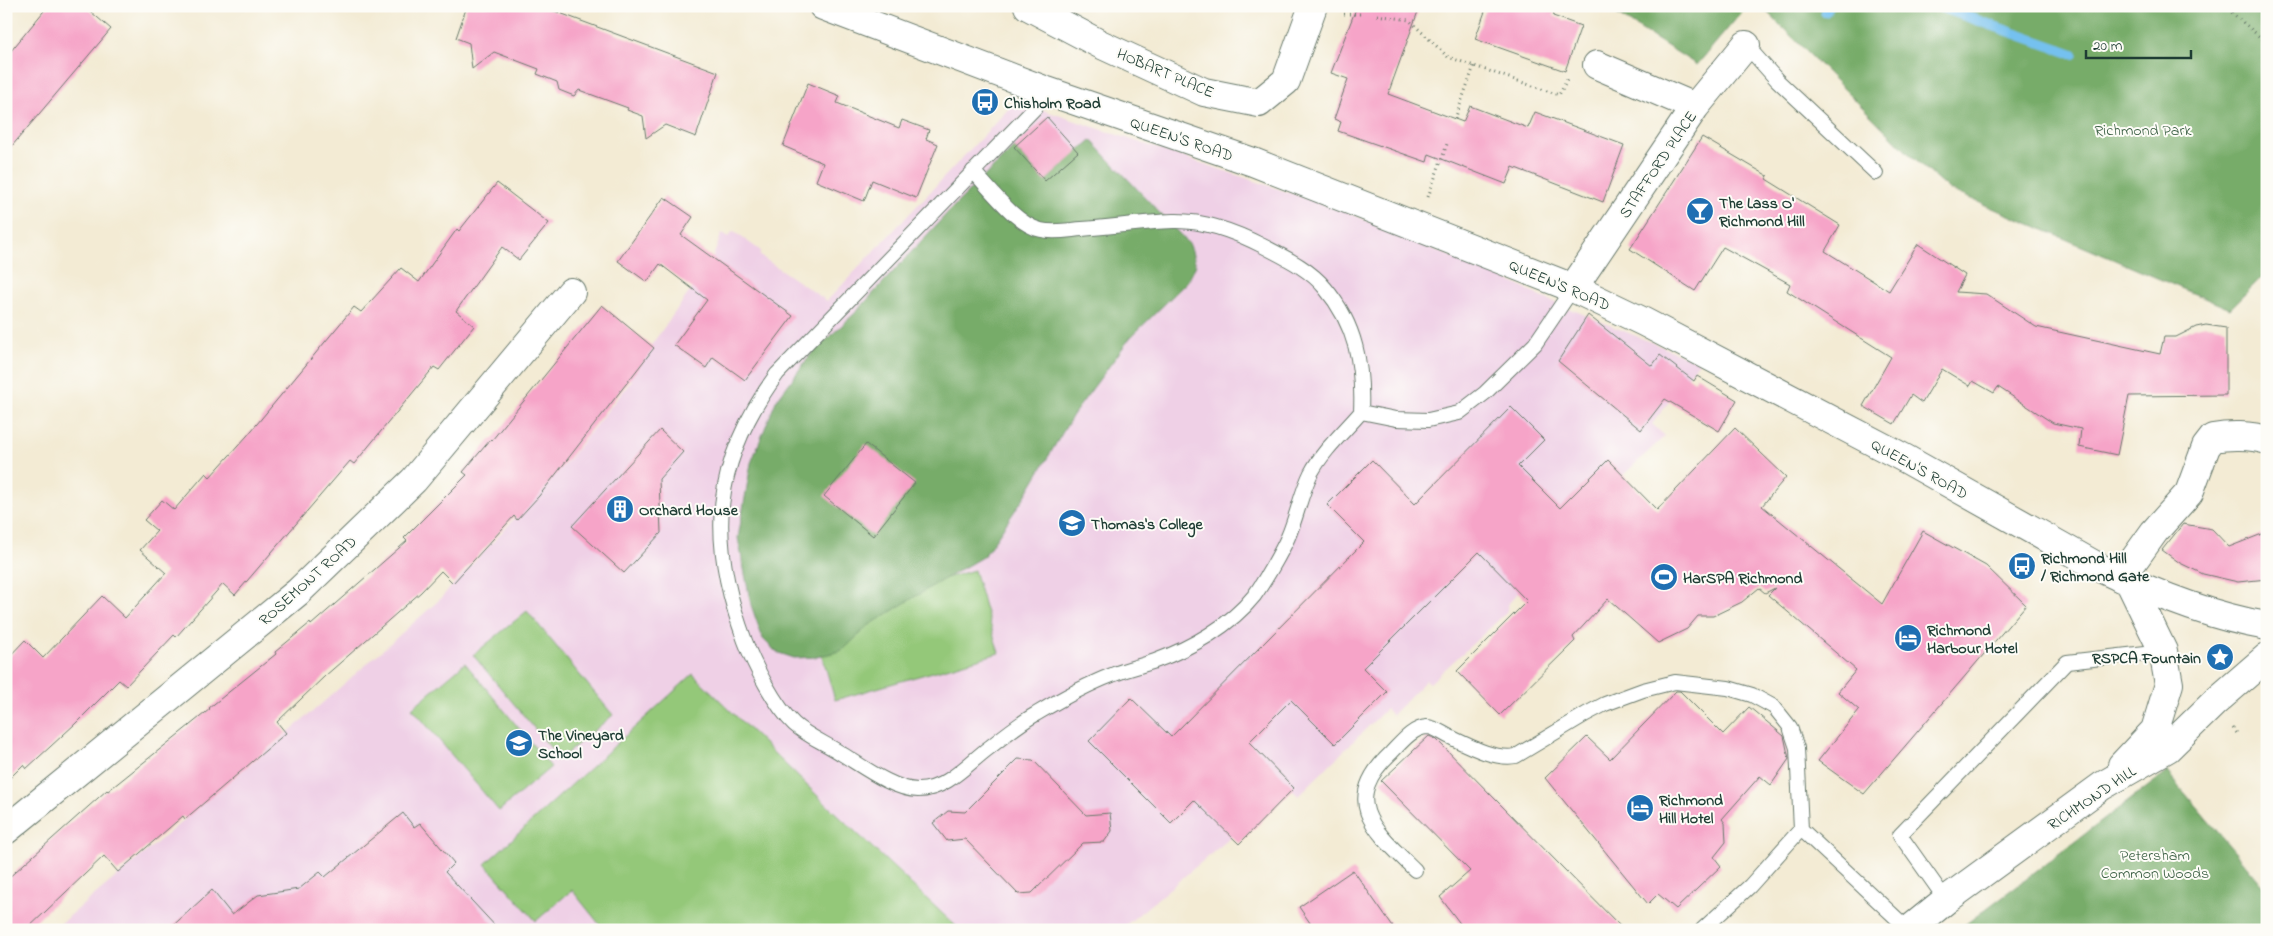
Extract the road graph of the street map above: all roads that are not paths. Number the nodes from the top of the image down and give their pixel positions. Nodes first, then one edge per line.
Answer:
1 (823, 6) edge
2 (1028, 6) edge
3 (1313, 6) edge
4 (1746, 45) joint
5 (1597, 65) road end
6 (1047, 91) junction
7 (1695, 107) junction
8 (973, 172) junction
9 (1876, 173) dead end
10 (1573, 288) junction
11 (571, 292) dead end
12 (1361, 412) junction
13 (2267, 440) edge
14 (2126, 580) junction
15 (2267, 626) edge
16 (2163, 651) junction
17 (2267, 657) edge
18 (2102, 786) junction
19 (1801, 829) junction
20 (6, 830) edge
21 (1414, 870) dead end
22 (1946, 900) junction
23 (1702, 930) edge
24 (1909, 930) edge

1 - 6 main road, QUEEN'S ROAD
2 - 3 main road, HOBART PLACE
4 - 7 main road, STAFFORD PLACE
4 - 9 lane
5 - 7 main road
6 - 8 lane
6 - 10 main road, QUEEN'S ROAD
7 - 10 main road, STAFFORD PLACE
8 - 12 lane
8 - 12 lane
10 - 12 lane
10 - 14 main road, QUEEN'S ROAD
11 - 20 main road, ROSEMONT ROAD
13 - 14 main road
14 - 15 main road, QUEEN'S ROAD
14 - 16 main road
16 - 18 main road
16 - 22 lane
17 - 18 main road, RICHMOND HILL
18 - 22 main road, RICHMOND HILL
19 - 21 lane
19 - 23 lane
19 - 24 lane
22 - 24 main road, RICHMOND HILL

